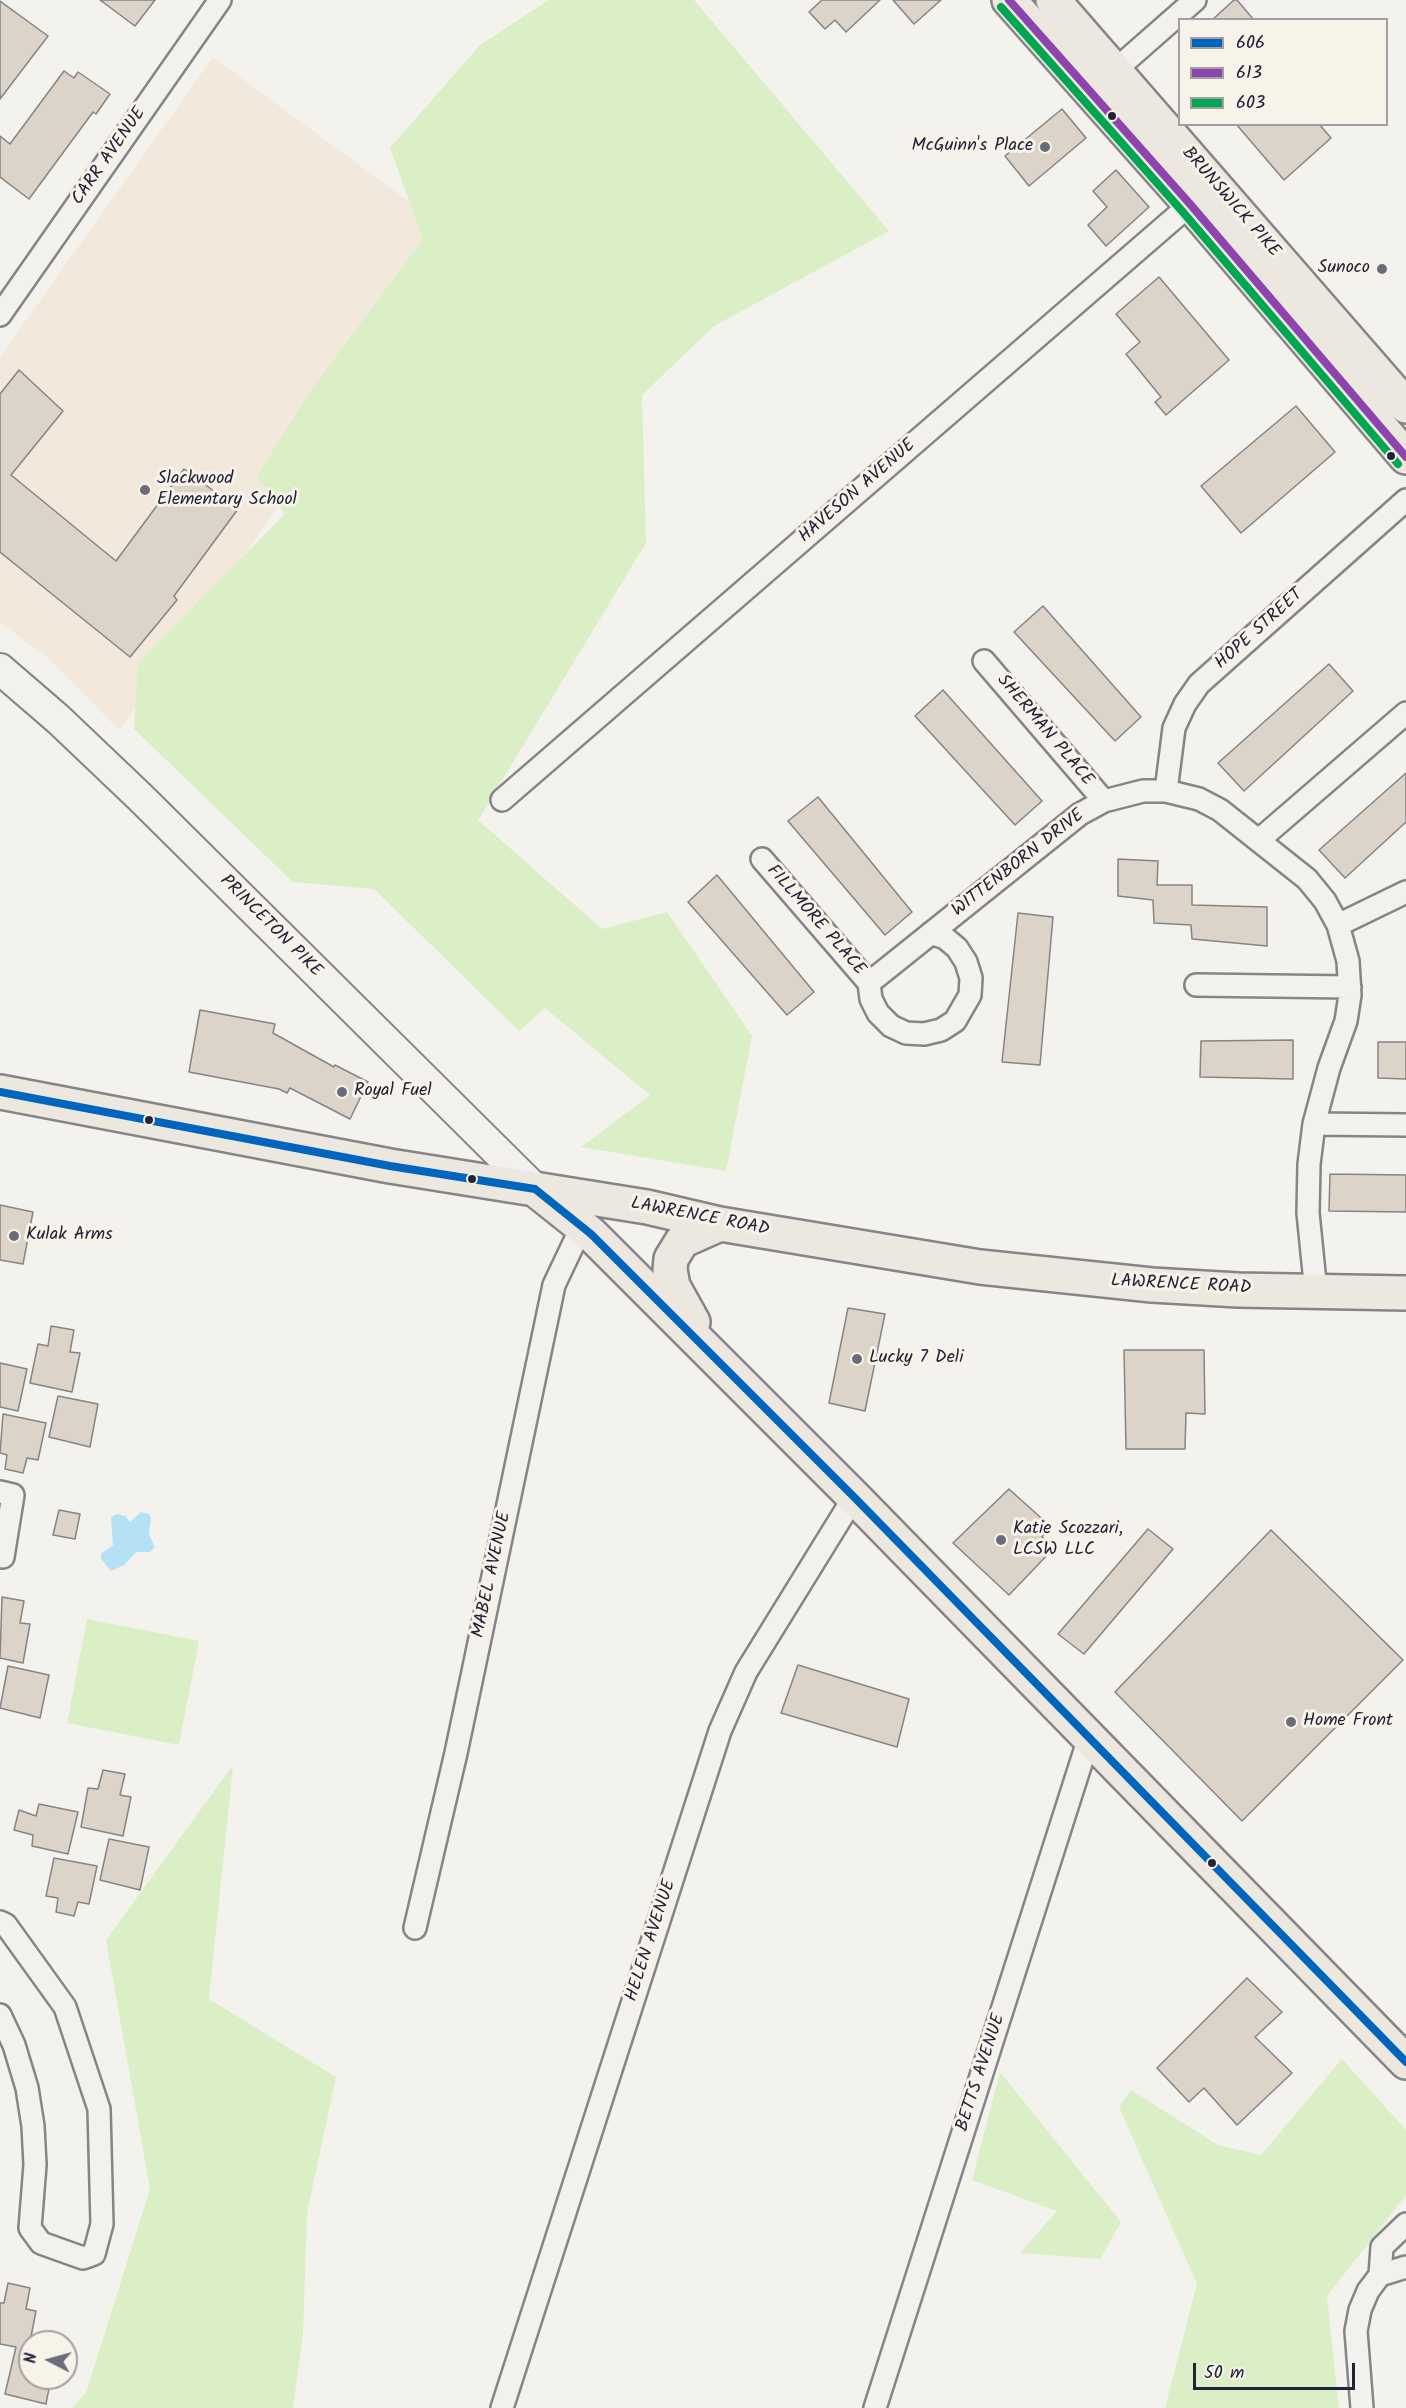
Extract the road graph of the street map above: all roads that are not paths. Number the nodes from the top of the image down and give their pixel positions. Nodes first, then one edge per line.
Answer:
1 (220, 0) edge
2 (1009, 0) edge
3 (1053, 0) edge
4 (1195, 0) edge
5 (1115, 71) junction
6 (1090, 91) junction
7 (1202, 194) junction
8 (0, 315) edge
9 (1406, 406) edge
10 (1406, 457) edge
11 (1406, 500) edge
12 (984, 661) dead end
13 (0, 669) edge
14 (1406, 713) edge
15 (1166, 791) junction
16 (502, 800) dead end
17 (1104, 801) junction
18 (1259, 840) junction
19 (762, 859) dead end
20 (1406, 892) edge
21 (1338, 925) junction
22 (931, 933) junction
23 (869, 983) junction
24 (1196, 985) dead end
25 (1350, 987) junction
26 (0, 1092) edge
27 (1314, 1124) junction
28 (1406, 1125) edge
29 (535, 1189) junction
30 (720, 1224) junction
31 (582, 1226) junction
32 (1316, 1292) junction
33 (1406, 1293) edge
34 (714, 1358) junction
35 (0, 1492) edge
36 (854, 1497) junction
37 (0, 1556) edge
38 (1089, 1738) junction
39 (0, 1922) edge
40 (415, 1928) dead end
41 (0, 2015) edge
42 (1406, 2062) edge
43 (1406, 2224) edge
44 (1406, 2267) edge
45 (1380, 2276) junction
46 (502, 2408) edge
47 (875, 2408) edge
48 (1362, 2408) edge

1 - 8 street, CARR AVENUE
2 - 6 main road, BRUNSWICK PIKE
3 - 5 main road, BRUNSWICK PIKE
4 - 5 street
5 - 6 street
5 - 7 main road, BRUNSWICK PIKE
6 - 7 main road, BRUNSWICK PIKE
7 - 9 main road, BRUNSWICK PIKE
7 - 10 main road, BRUNSWICK PIKE
7 - 16 street, HAVESON AVENUE
11 - 15 street, HOPE STREET
12 - 17 street, SHERMAN PLACE
13 - 29 main road, PRINCETON PIKE
14 - 18 street
15 - 17 street, WITTENBORN DRIVE
15 - 18 street, WITTENBORN DRIVE
17 - 22 street, WITTENBORN DRIVE
18 - 21 street, WITTENBORN DRIVE
19 - 23 street, FILLMORE PLACE
20 - 21 street
21 - 25 street, WITTENBORN DRIVE
22 - 23 street, WITTENBORN DRIVE
22 - 23 street
24 - 25 street
25 - 27 street, WITTENBORN DRIVE
26 - 29 main road, LAWRENCE ROAD
27 - 28 street
27 - 32 street, WITTENBORN DRIVE
29 - 30 main road, LAWRENCE ROAD
29 - 31 main road
30 - 32 main road, LAWRENCE ROAD
30 - 34 main road
31 - 34 main road
31 - 40 street, MABEL AVENUE
32 - 33 main road, LAWRENCE ROAD
34 - 36 main road
35 - 37 street
36 - 38 main road
36 - 46 street, HELEN AVENUE
38 - 42 main road
38 - 47 street, BETTS AVENUE
39 - 41 street
43 - 45 street
44 - 45 street
45 - 48 street

